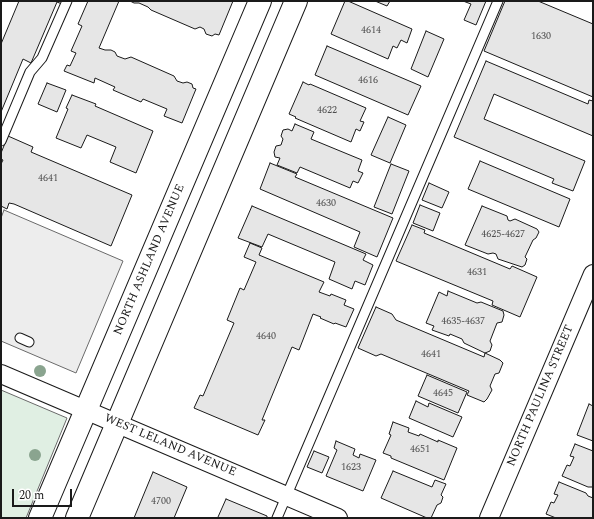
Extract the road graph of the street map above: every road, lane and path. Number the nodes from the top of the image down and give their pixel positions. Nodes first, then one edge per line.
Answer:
1 (67, 1) edge
2 (260, 1) edge
3 (296, 1) edge
4 (498, 1) edge
5 (1, 141) edge
6 (593, 274) edge
7 (20, 338) dead end
8 (29, 342) dead end
9 (1, 374) edge
10 (86, 410) junction
11 (117, 423) junction
12 (286, 496) junction
13 (40, 518) edge
14 (77, 518) edge
15 (277, 518) edge
16 (338, 518) edge
17 (489, 518) edge

1 - 5 lane
2 - 10 main road, NORTH ASHLAND AVENUE
3 - 11 main road
4 - 12 lane
6 - 17 street, NORTH PAULINA STREET
7 - 8 lane
9 - 10 street, WEST LELAND AVENUE
10 - 11 street, WEST LELAND AVENUE
10 - 13 main road, NORTH ASHLAND AVENUE
11 - 12 street, WEST LELAND AVENUE
11 - 14 main road
12 - 15 lane
12 - 16 street, WEST LELAND AVENUE

